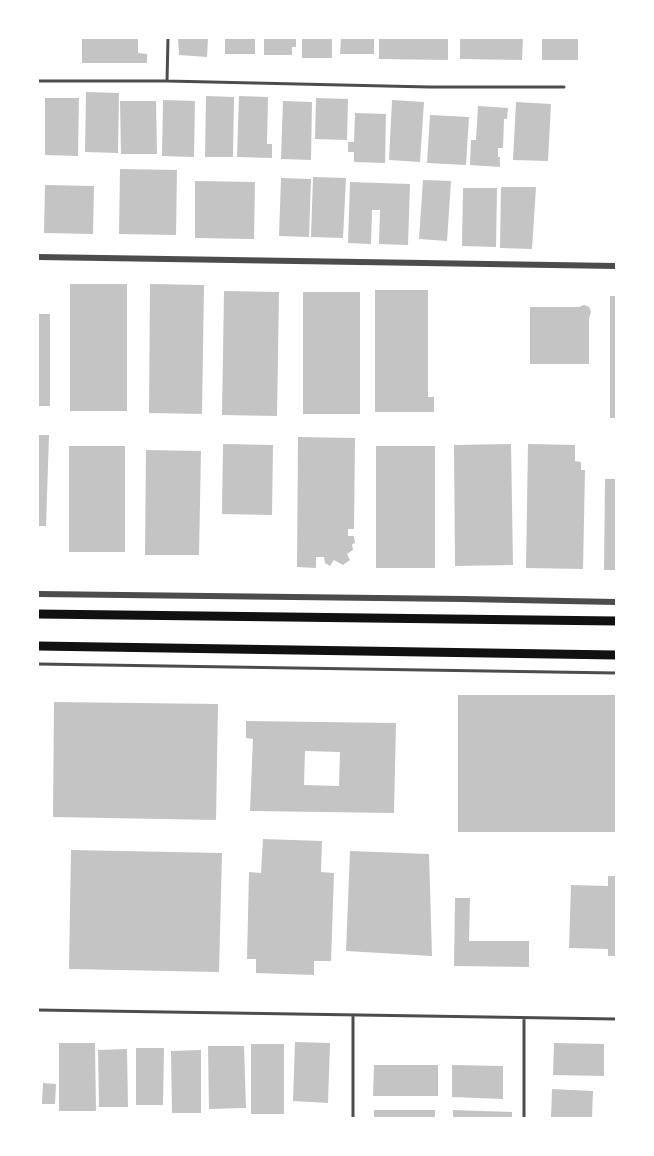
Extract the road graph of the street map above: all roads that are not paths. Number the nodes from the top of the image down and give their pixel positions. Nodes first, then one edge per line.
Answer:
1 (168, 38) edge
2 (38, 81) edge
3 (167, 81) junction
4 (564, 87) dead end
5 (38, 257) edge
6 (616, 266) edge
7 (38, 594) edge
8 (616, 602) edge
9 (38, 614) edge
10 (616, 621) edge
11 (38, 646) edge
12 (616, 655) edge
13 (38, 664) edge
14 (616, 673) edge
15 (38, 1010) edge
16 (353, 1015) junction
17 (525, 1018) junction
18 (616, 1019) edge
19 (353, 1119) edge
20 (524, 1119) edge

1 - 3 lane
2 - 3 lane
3 - 4 lane
5 - 6 street
7 - 8 street
9 - 10 main road
11 - 12 main road
13 - 14 lane
15 - 16 lane
16 - 17 lane
16 - 19 lane
17 - 18 lane
17 - 20 lane

